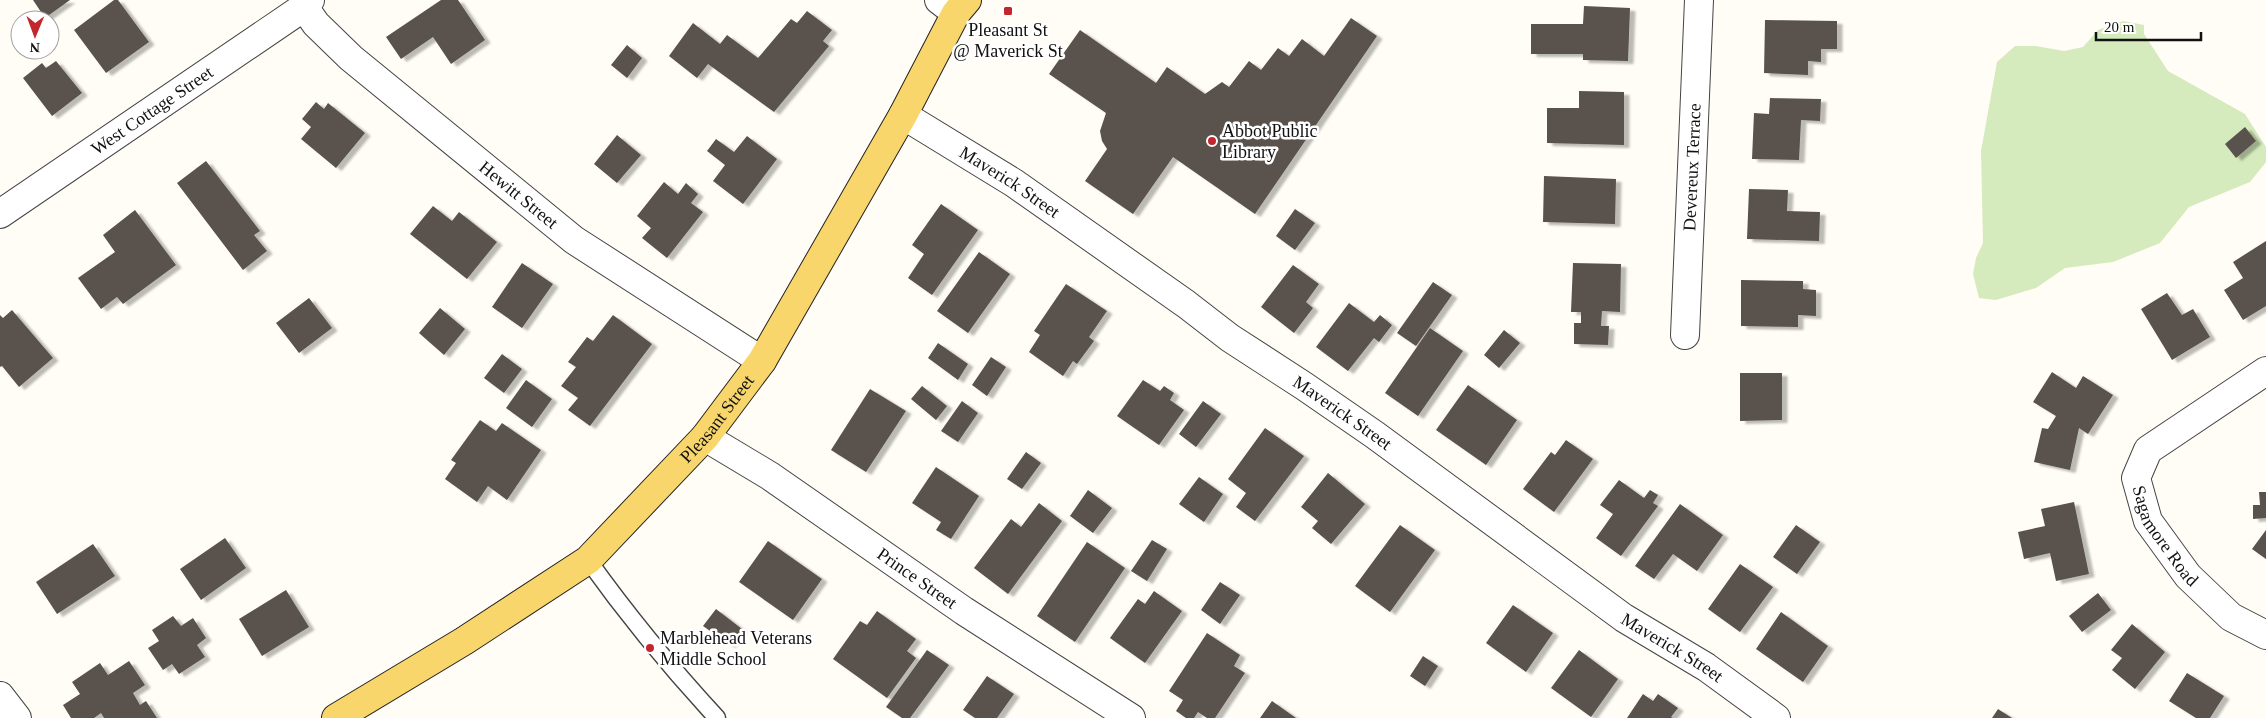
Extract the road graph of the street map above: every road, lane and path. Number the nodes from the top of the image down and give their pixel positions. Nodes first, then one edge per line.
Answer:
1 (1699, 0) edge
2 (307, 3) edge
3 (954, 4) edge
4 (903, 115) junction
5 (0, 214) edge
6 (1685, 335) dead end
7 (762, 361) junction
8 (2266, 371) edge
9 (704, 437) junction
10 (588, 560) junction
11 (2266, 635) edge
12 (0, 696) edge
13 (17, 718) edge
14 (336, 718) edge
15 (717, 718) edge
16 (1131, 718) edge
17 (1776, 718) edge

1 - 6 street, Devereux Terrace
2 - 5 street, West Cottage Street
2 - 7 street, Hewitt Street
3 - 4 main road, Pleasant Street
4 - 7 main road, Pleasant Street
4 - 17 street, Maverick Street
7 - 9 main road, Pleasant Street
8 - 11 street, Sagamore Road
9 - 10 main road, Pleasant Street
9 - 16 street, Prince Street
10 - 14 main road, Pleasant Street
10 - 15 lane
12 - 13 street

